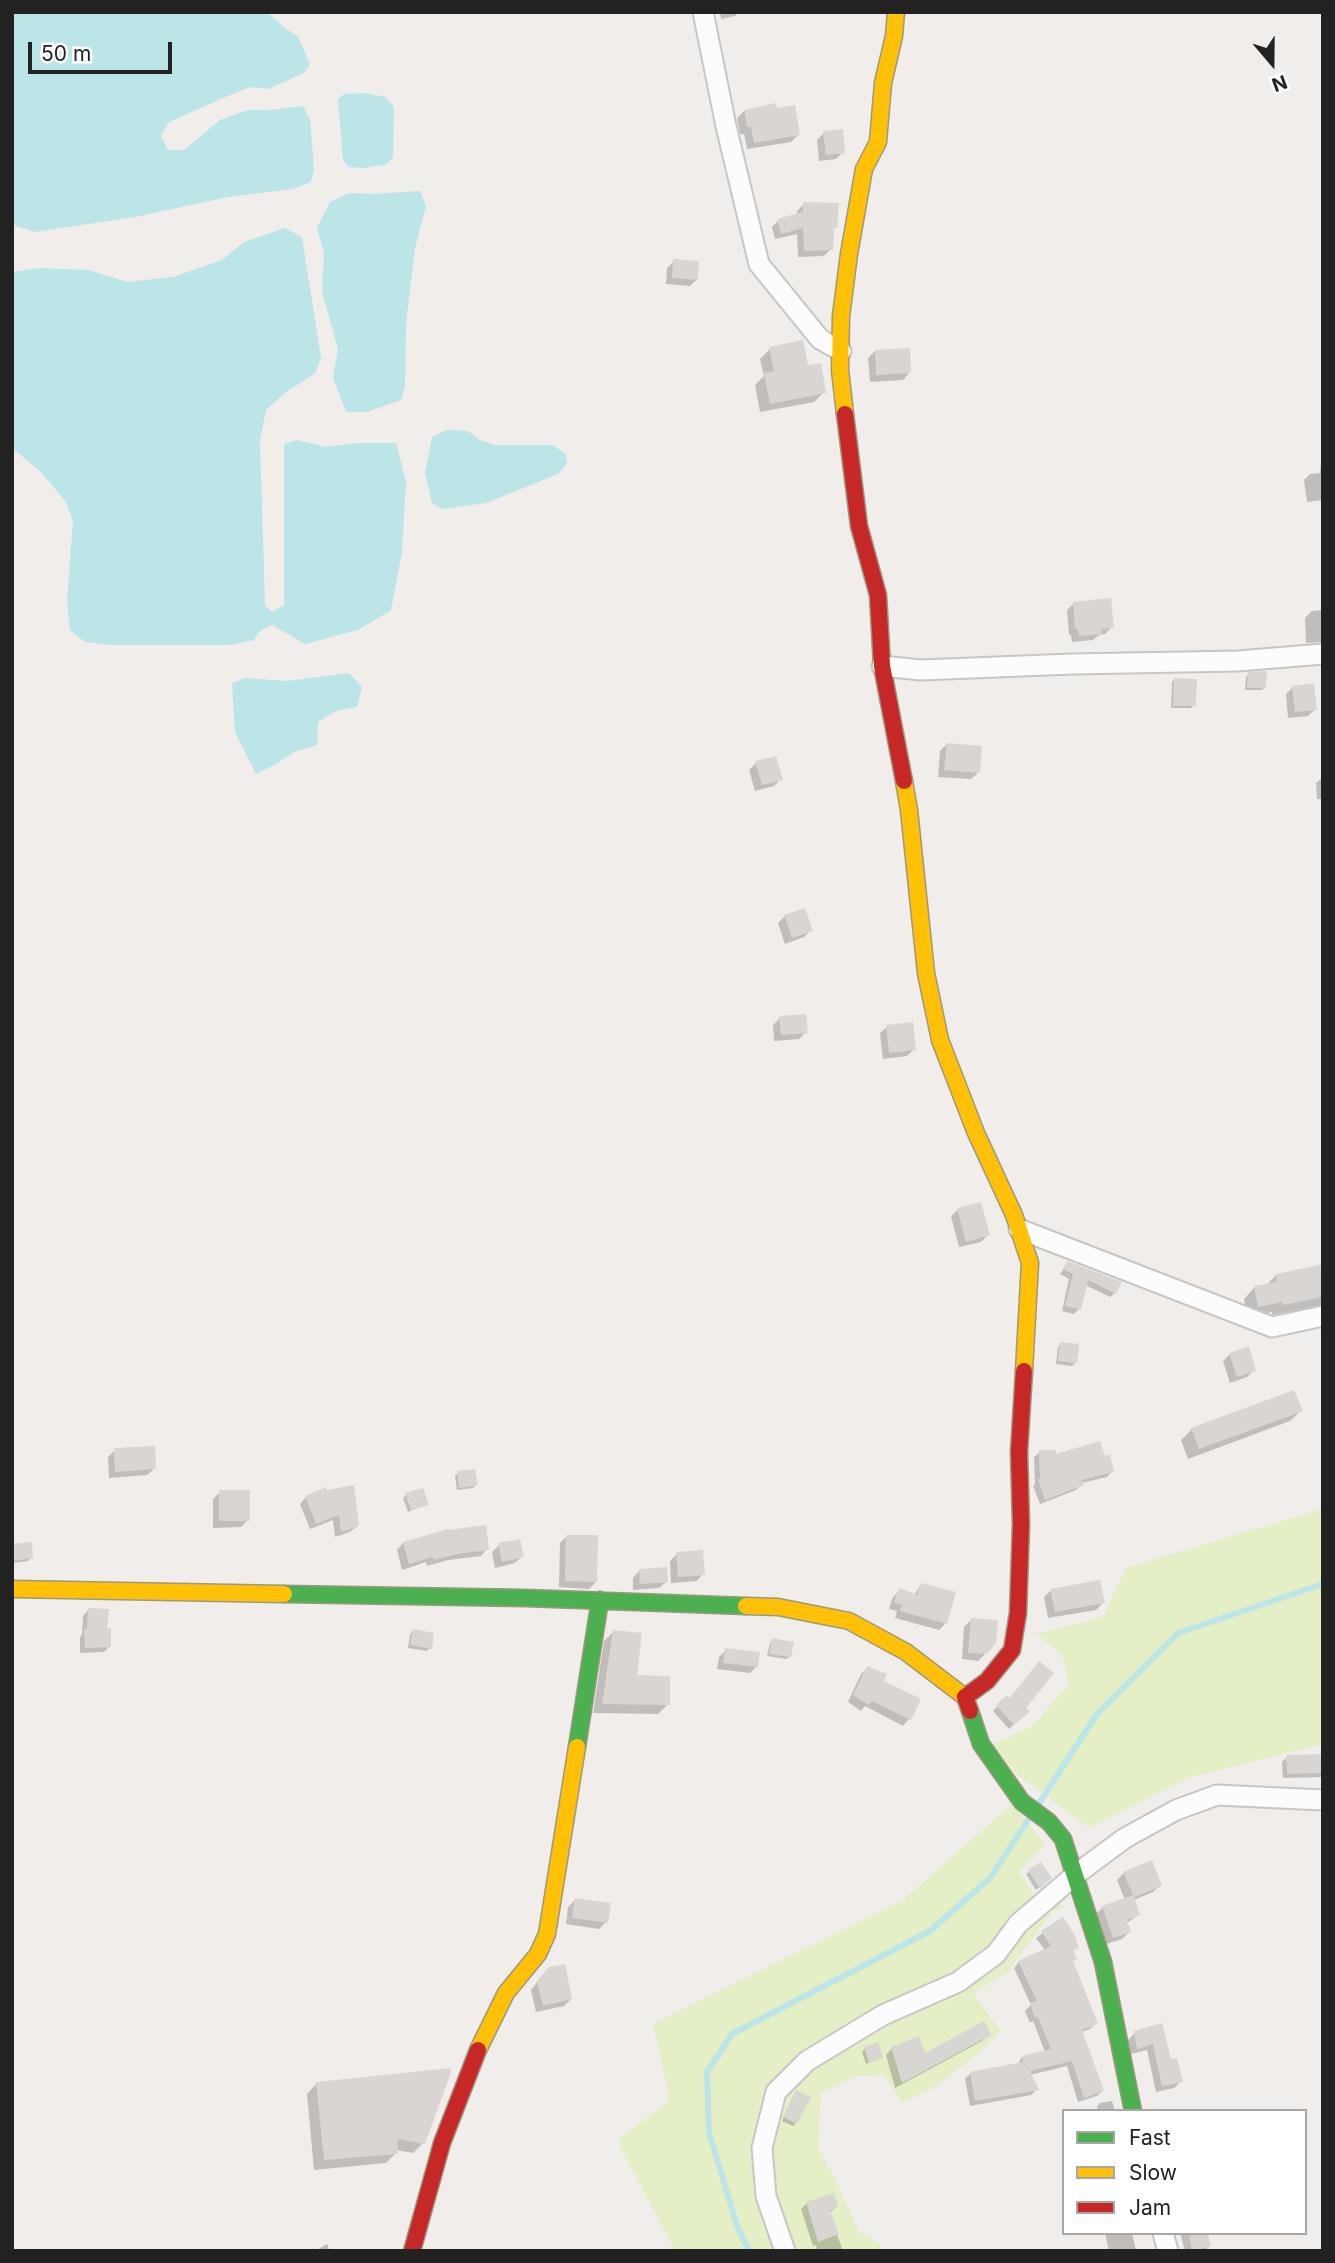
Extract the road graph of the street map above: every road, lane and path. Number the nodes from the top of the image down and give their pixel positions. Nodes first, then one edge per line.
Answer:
1 (703, 12) edge
2 (896, 12) edge
3 (841, 352) junction
4 (1323, 654) edge
5 (882, 666) junction
6 (1019, 1229) junction
7 (1323, 1316) edge
8 (12, 1589) edge
9 (600, 1600) junction
10 (965, 1697) junction
11 (1323, 1800) edge
12 (1075, 1875) junction
13 (1133, 2109) edge
14 (412, 2251) edge
15 (785, 2251) edge

1 - 3 street
2 - 3 street
3 - 5 street
4 - 5 street
5 - 6 street
6 - 7 street
6 - 10 street
8 - 9 street
9 - 10 street
9 - 14 street
10 - 12 street
11 - 12 street
12 - 13 street
12 - 15 street

